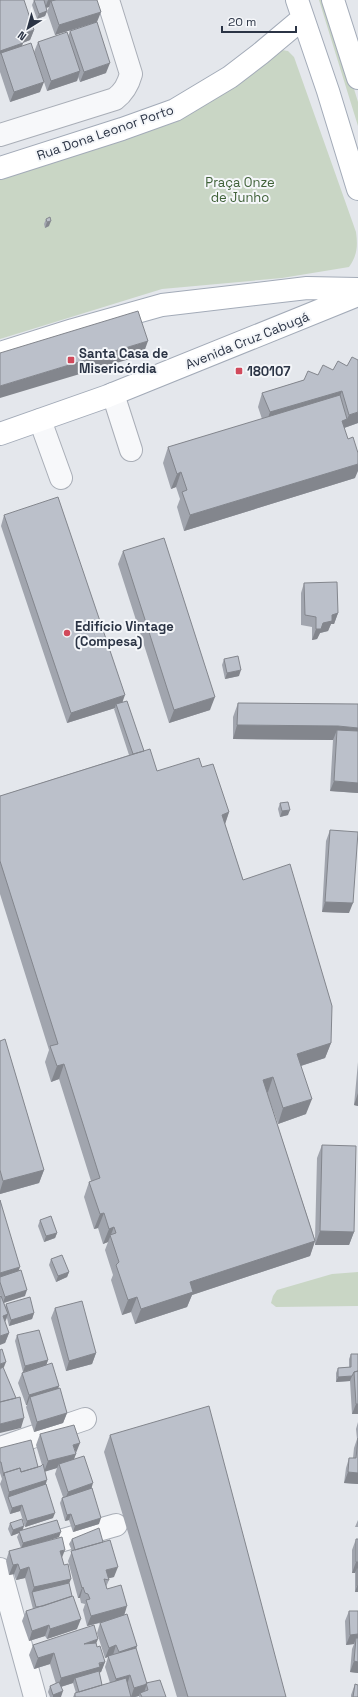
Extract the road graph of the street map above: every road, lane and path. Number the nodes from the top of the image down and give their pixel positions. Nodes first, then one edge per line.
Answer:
1 (108, 0) edge
2 (334, 0) edge
3 (300, 9) edge
4 (358, 78) edge
5 (0, 135) edge
6 (0, 168) edge
7 (358, 189) edge
8 (358, 288) edge
9 (358, 295) edge
10 (0, 352) edge
11 (113, 394) junction
12 (40, 420) junction
13 (0, 434) edge
14 (131, 450) dead end
15 (61, 478) dead end
16 (85, 1419) dead end
17 (0, 1448) edge
18 (116, 1525) dead end
19 (0, 1559) edge
20 (0, 1569) edge
21 (35, 1697) edge

1 - 5 street
2 - 4 main road
3 - 6 main road, Rua Dona Leonor Porto
3 - 7 main road
8 - 10 main road
9 - 11 main road, Avenida Cruz Cabugá
11 - 12 main road, Avenida Cruz Cabugá
11 - 14 street
12 - 13 main road, Avenida Cruz Cabugá
12 - 15 street
16 - 17 street
18 - 19 street
20 - 21 street

